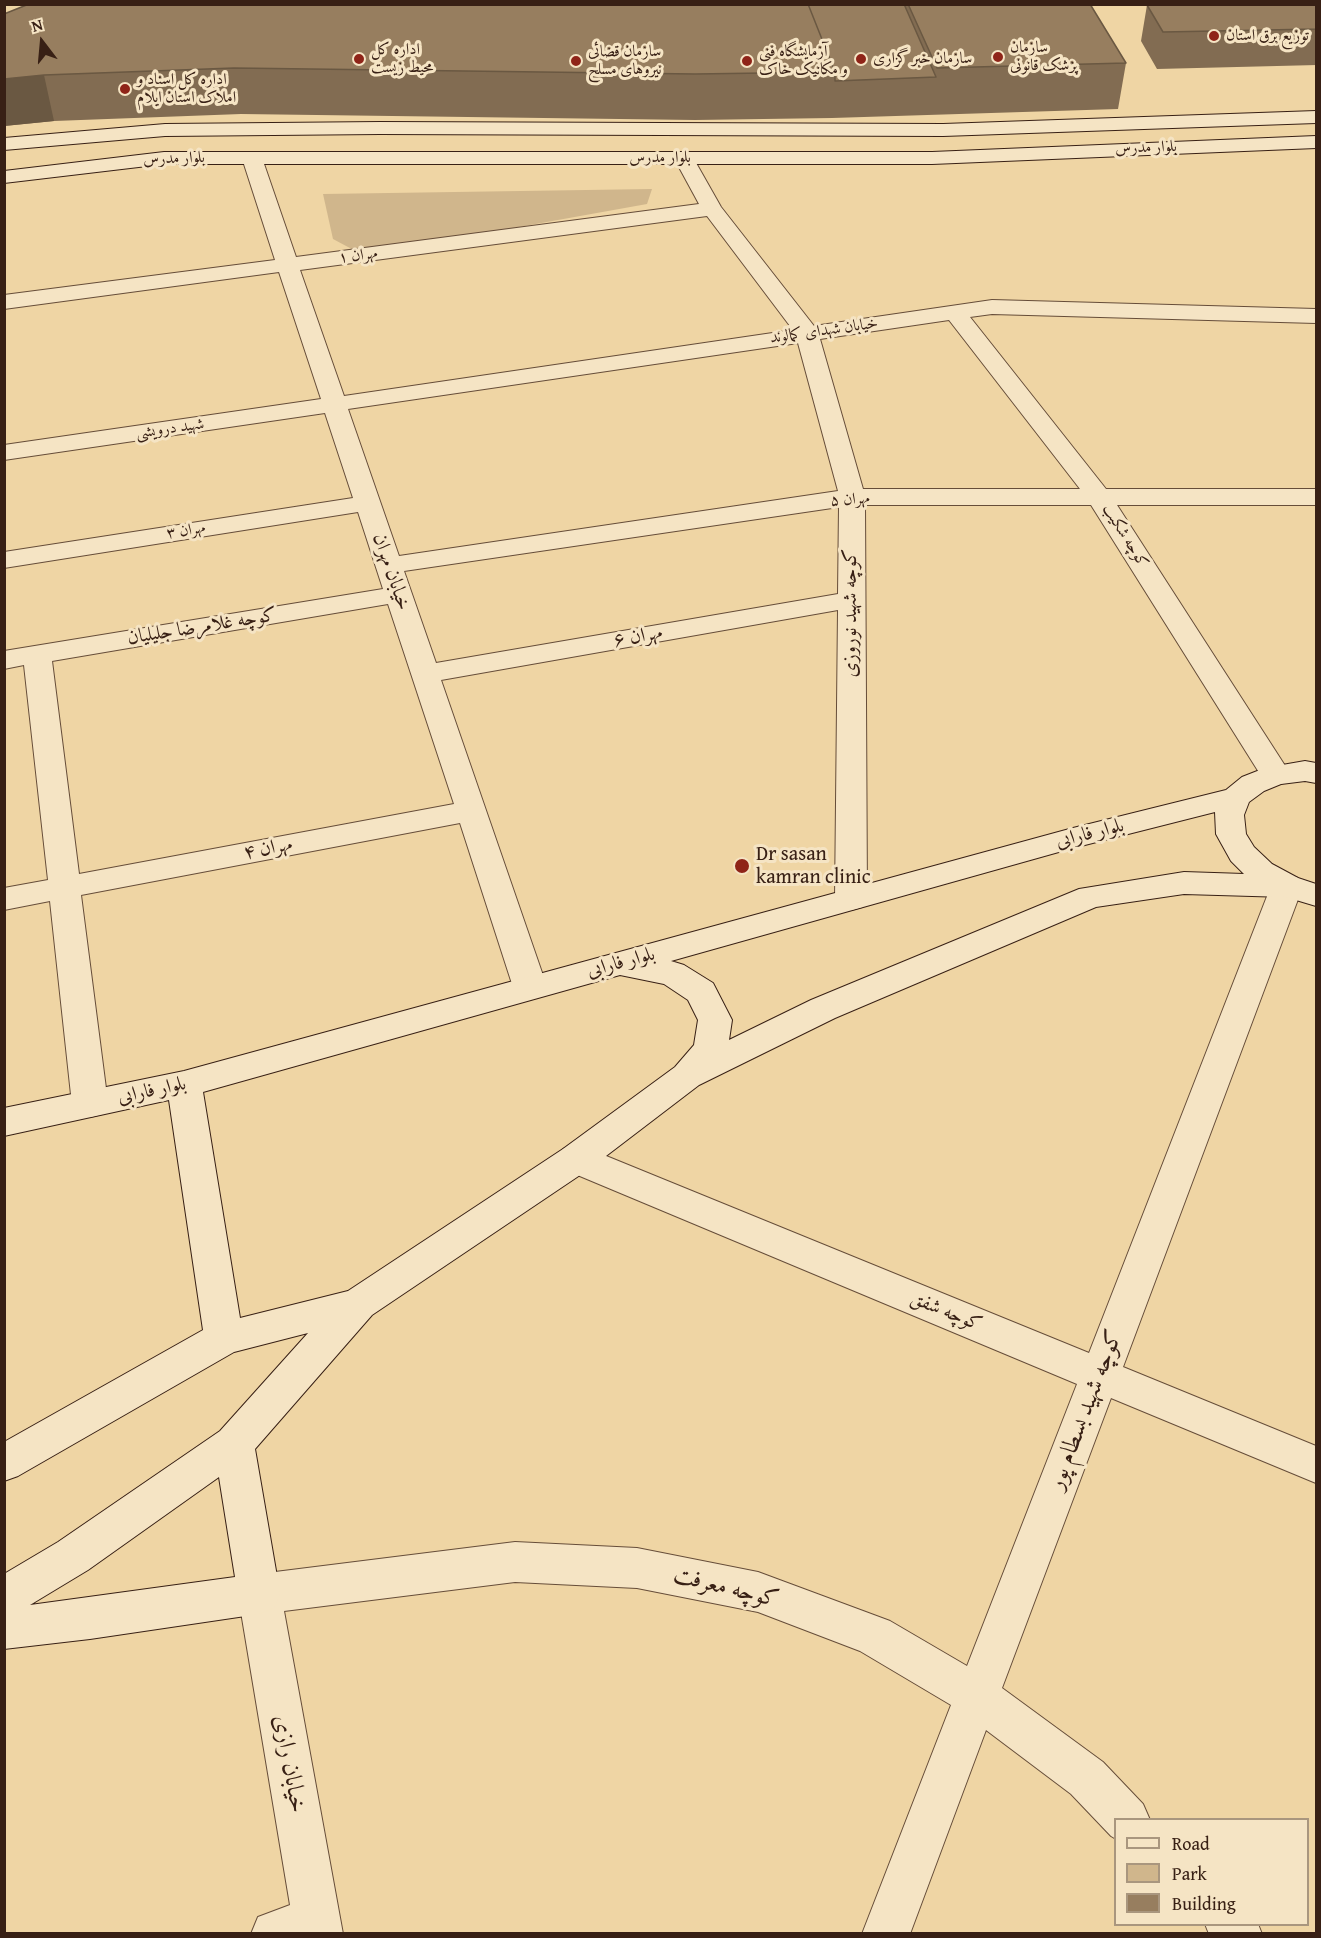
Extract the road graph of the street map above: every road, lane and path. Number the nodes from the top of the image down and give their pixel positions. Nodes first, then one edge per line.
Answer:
1 (1317, 117) edge
2 (1317, 142) edge
3 (4, 144) edge
4 (252, 158) junction
5 (684, 158) junction
6 (4, 177) edge
7 (712, 209) junction
8 (288, 265) junction
9 (4, 302) edge
10 (954, 312) junction
11 (1317, 316) edge
12 (807, 333) junction
13 (335, 405) junction
14 (4, 453) edge
15 (852, 497) junction
16 (1317, 497) edge
17 (1100, 498) junction
18 (368, 503) junction
19 (4, 560) edge
20 (389, 565) junction
21 (399, 594) junction
22 (850, 600) junction
23 (37, 654) junction
24 (4, 660) edge
25 (425, 674) junction
26 (1317, 749) edge
27 (1317, 773) edge
28 (1276, 775) junction
29 (1236, 797) junction
30 (471, 811) junction
31 (64, 888) junction
32 (1302, 890) edge
33 (4, 899) edge
34 (851, 899) junction
35 (595, 970) junction
36 (530, 987) junction
37 (687, 1076) junction
38 (184, 1084) junction
39 (90, 1104) junction
40 (4, 1122) edge
41 (576, 1159) junction
42 (358, 1304) junction
43 (224, 1338) junction
44 (1100, 1375) junction
45 (234, 1444) junction
46 (4, 1463) edge
47 (1317, 1465) edge
48 (260, 1594) junction
49 (4, 1597) edge
50 (4, 1628) edge
51 (977, 1696) junction
52 (1125, 1818) edge
53 (304, 1929) edge
54 (886, 1934) edge

1 - 3 street, بلوار مدرس
2 - 5 street, بلوار مدرس
4 - 5 street, بلوار مدرس
4 - 6 street, بلوار مدرس
4 - 8 street, خیابان مهران
5 - 7 street
7 - 8 street, مهران ۱
7 - 12 street
8 - 9 street, مهران ۱
8 - 13 street, خیابان مهران
10 - 11 street, خیابان شهدای کمالوند
10 - 12 street, خیابان شهدای کمالوند
10 - 17 street, کوچه شکیب
12 - 13 street, خیابان شهدای کمالوند
12 - 15 street, کوچه شهید نوروزی
13 - 14 street, شهید درویشی
13 - 18 street, خیابان مهران
15 - 17 street, مهران ۵
15 - 20 street, مهران ۵
15 - 22 street, کوچه شهید نوروزی
16 - 17 street, مهران ۵
17 - 28 street, کوچه شکیب
18 - 19 street, مهران ۳
18 - 20 street, خیابان مهران
20 - 21 street, خیابان مهران
21 - 23 street, کوچه غلامرضا جلیلیان
21 - 25 street, خیابان مهران
22 - 25 street, مهران ۶
22 - 34 street, کوچه شهید نوروزی
23 - 24 street, کوچه غلامرضا جلیلیان
23 - 31 street
25 - 30 street, خیابان مهران
26 - 28 street
27 - 28 street
28 - 29 street, بلوار فارابی
29 - 32 street
29 - 34 street, بلوار فارابی
30 - 31 street, مهران ۴
30 - 36 street, خیابان مهران
31 - 33 street, مهران ۴
31 - 39 street
32 - 37 street
32 - 44 street, کوچه شهید بسطام پور
34 - 35 street, بلوار فارابی
35 - 36 street, بلوار فارابی
35 - 37 street
36 - 38 street, بلوار فارابی
37 - 41 street
38 - 39 street, بلوار فارابی
38 - 43 street
39 - 40 street, بلوار فارابی
41 - 42 street
41 - 44 street, کوچه شفق
42 - 43 street
42 - 45 street
43 - 46 street
44 - 47 street, کوچه شفق
44 - 51 street, کوچه شهید بسطام پور
45 - 48 street, خیابان رازی
45 - 49 street
48 - 50 street, کوچه معرفت
48 - 51 street, کوچه معرفت
48 - 53 street, خیابان رازی
51 - 52 street, کوچه معرفت
51 - 54 street, کوچه شهید بسطام پور

